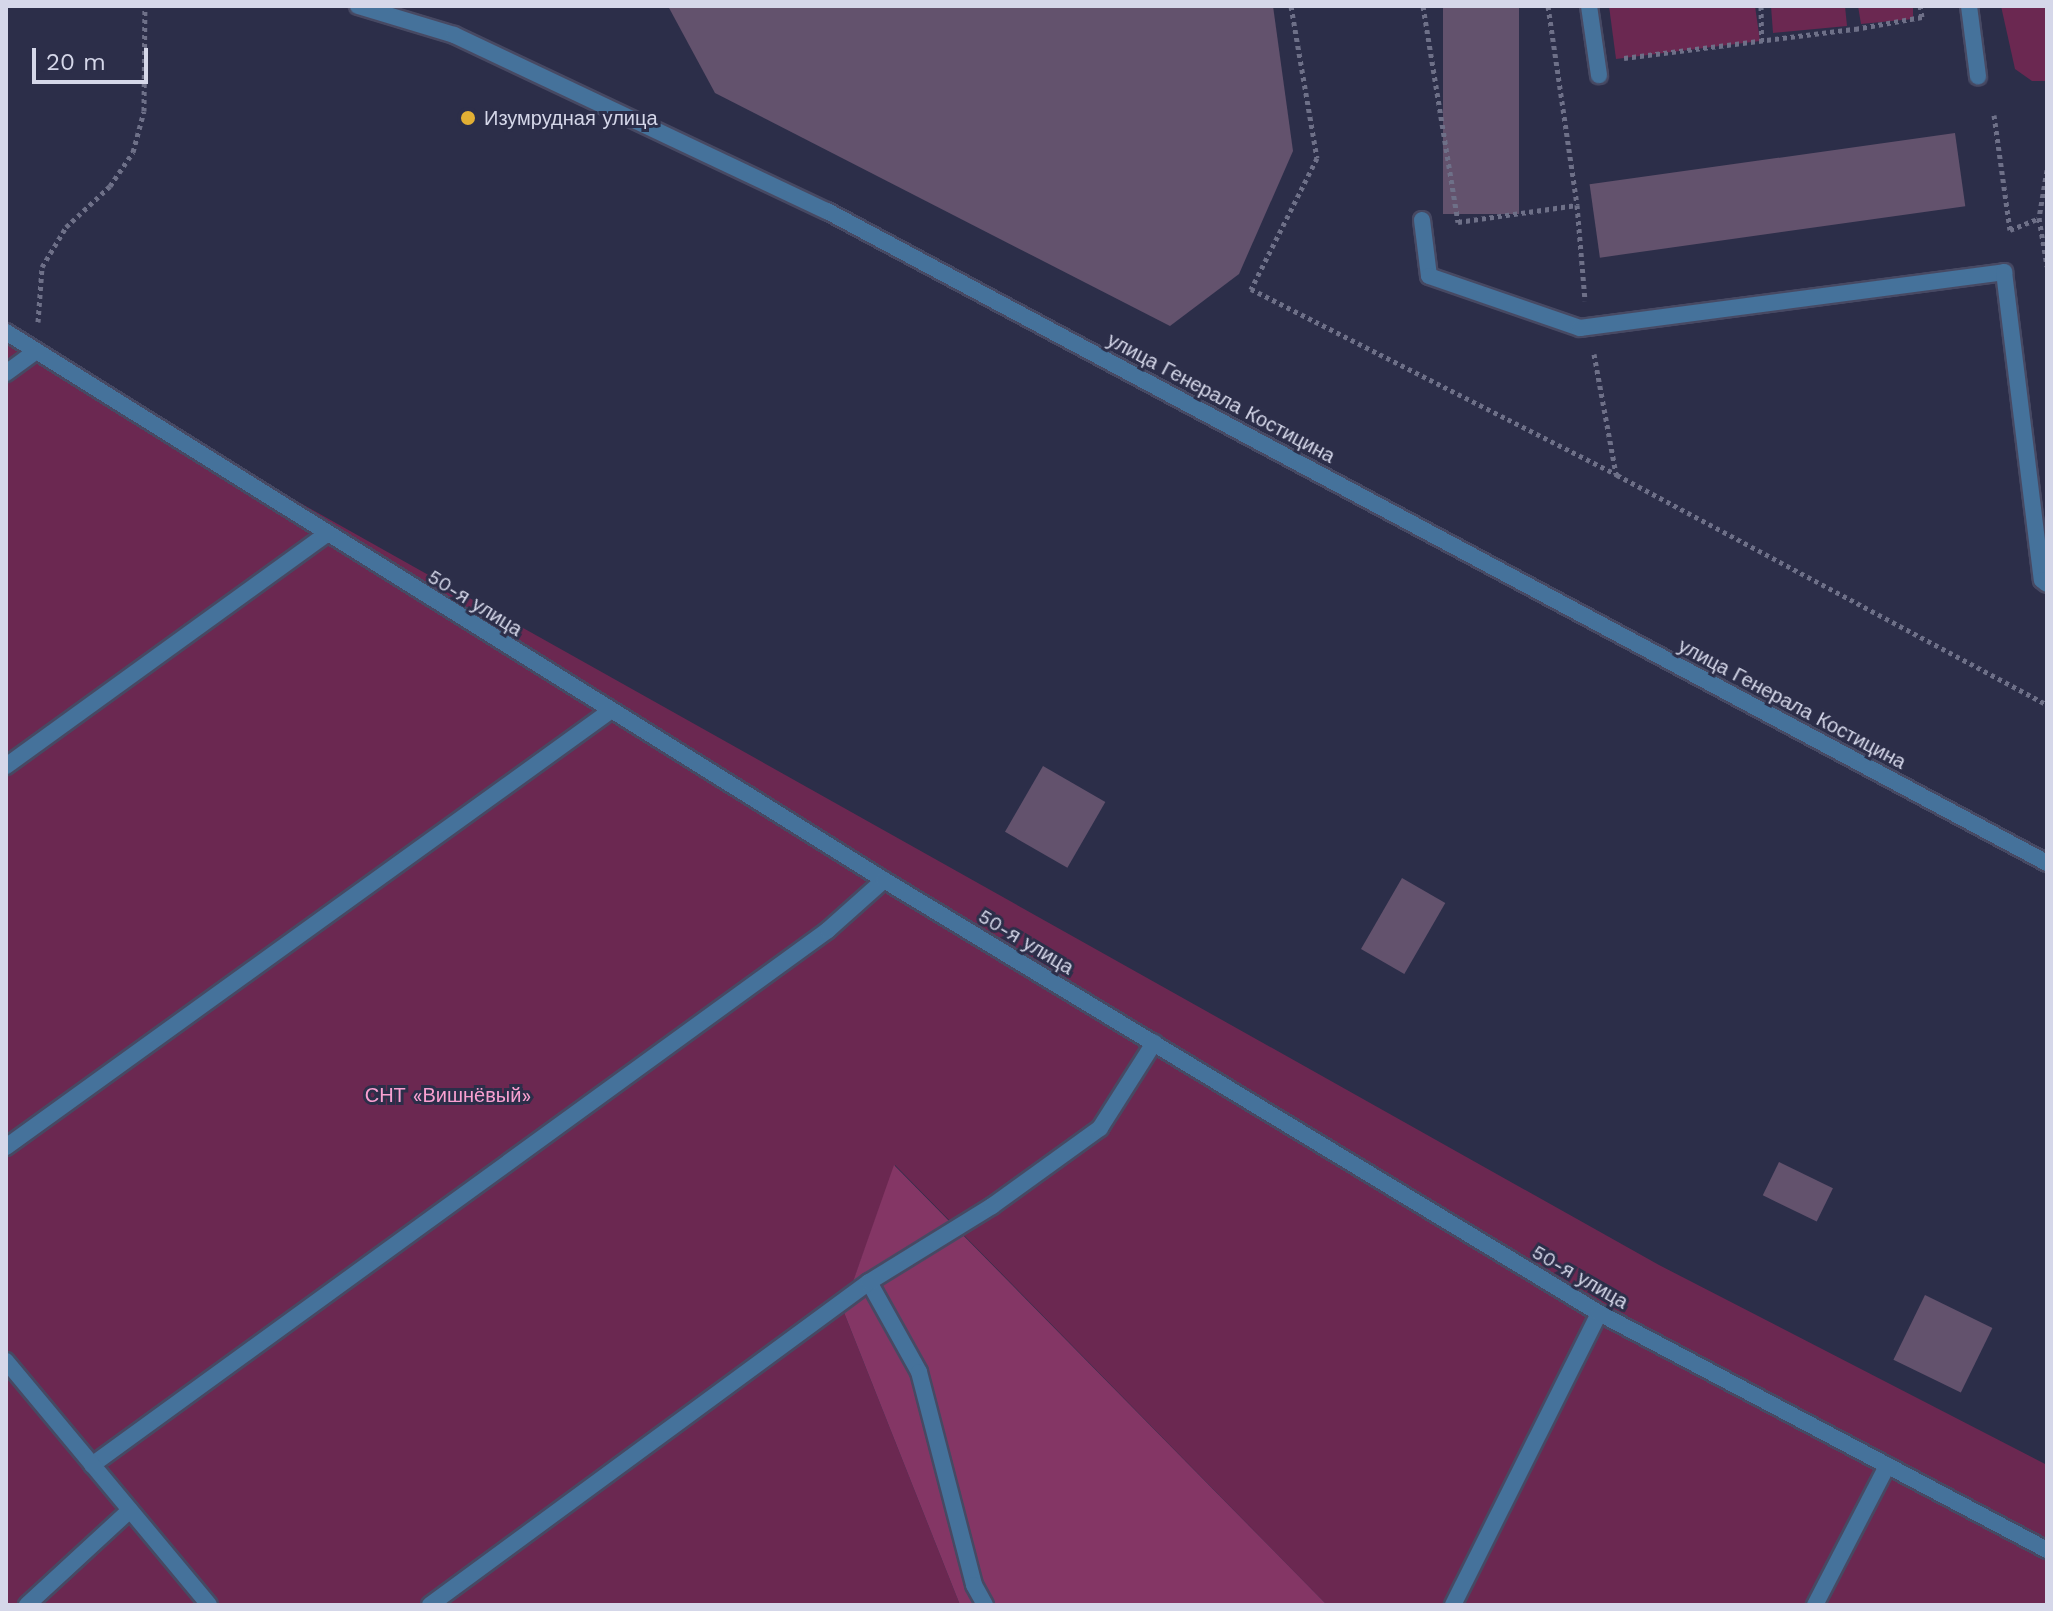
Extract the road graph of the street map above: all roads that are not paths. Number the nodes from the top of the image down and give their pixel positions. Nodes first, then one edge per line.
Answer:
1 (358, 6) edge
2 (1589, 6) edge
3 (1969, 6) edge
4 (1599, 75) dead end
5 (1978, 76) dead end
6 (1422, 220) dead end
7 (6, 332) edge
8 (36, 351) junction
9 (6, 373) edge
10 (326, 534) junction
11 (2047, 584) edge
12 (610, 711) junction
13 (6, 766) edge
14 (2047, 863) edge
15 (884, 880) junction
16 (1154, 1043) junction
17 (6, 1147) edge
18 (869, 1282) junction
19 (1599, 1313) junction
20 (6, 1361) edge
21 (92, 1465) junction
22 (1887, 1466) junction
23 (130, 1510) junction
24 (2047, 1550) edge
25 (27, 1605) edge
26 (209, 1605) edge
27 (430, 1605) edge
28 (985, 1605) edge
29 (1453, 1605) edge
30 (1815, 1605) edge

1 - 14 street, улица Генерала Костицина
2 - 4 street
3 - 5 street
6 - 11 street
7 - 8 street, 50-я улица
8 - 9 street
8 - 10 street, 50-я улица
10 - 12 street, 50-я улица
10 - 13 street
12 - 15 street, 50-я улица
12 - 17 street
15 - 16 street, 50-я улица
15 - 21 street
16 - 18 street
16 - 19 street, 50-я улица
18 - 27 street
18 - 28 street
19 - 22 street, 50-я улица
19 - 29 street
20 - 21 street
21 - 23 street
22 - 24 street, 50-я улица
22 - 30 street
23 - 25 street
23 - 26 street

